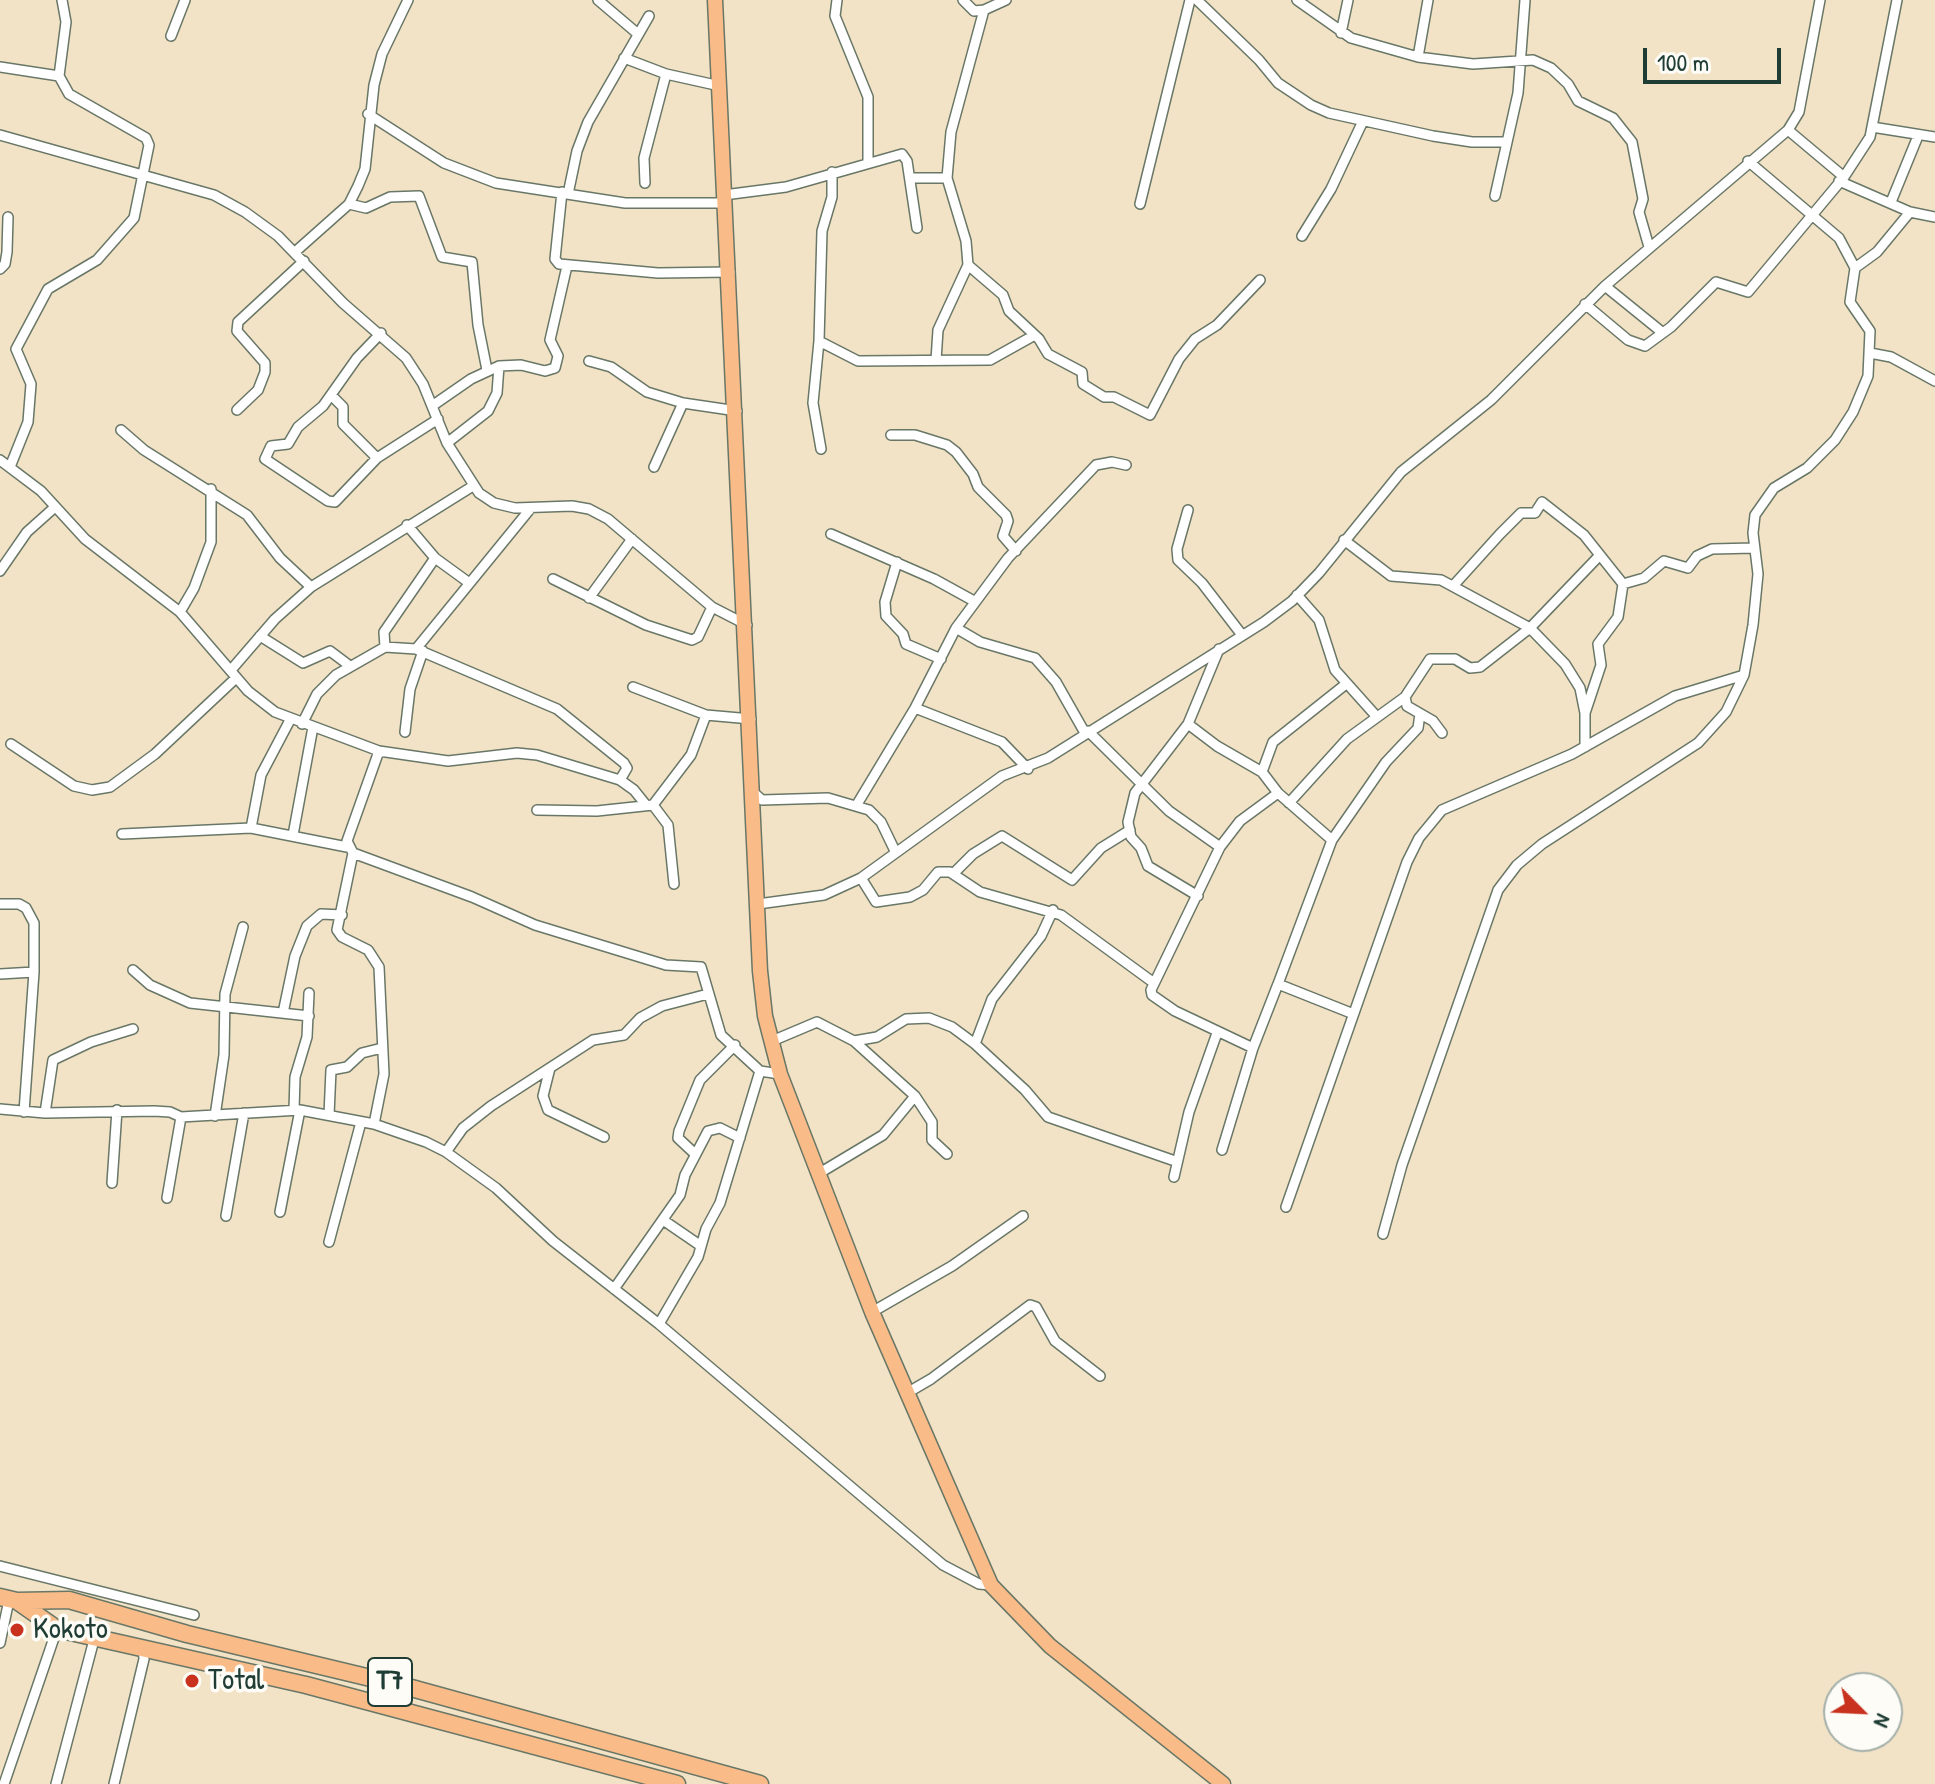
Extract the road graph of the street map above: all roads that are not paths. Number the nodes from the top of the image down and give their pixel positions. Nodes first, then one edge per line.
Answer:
1 (62, 0) edge
2 (185, 0) edge
3 (408, 0) edge
4 (598, 0) edge
5 (715, 0) edge
6 (837, 0) edge
7 (963, 0) edge
8 (1006, 0) edge
9 (1190, 0) edge
10 (1197, 0) edge
11 (1297, 0) edge
12 (1348, 0) edge
13 (1428, 0) edge
14 (1525, 0) edge
15 (1820, 0) edge
16 (1897, 0) edge
17 (984, 10) junction
18 (649, 16) dead end
19 (1341, 33) junction
20 (638, 34) junction
21 (171, 36) dead end
22 (1418, 57) junction
23 (624, 58) junction
24 (1519, 59) junction
25 (0, 67) edge
26 (666, 74) junction
27 (59, 76) junction
28 (720, 86) junction
29 (368, 114) junction
30 (1363, 121) junction
31 (1872, 127) junction
32 (1788, 130) junction
33 (0, 135) edge
34 (1918, 136) junction
35 (1935, 137) edge
36 (1506, 142) junction
37 (1748, 161) junction
38 (868, 163) junction
39 (832, 172) junction
40 (142, 175) junction
41 (910, 178) junction
42 (947, 178) junction
43 (1842, 179) junction
44 (645, 183) dead end
45 (565, 193) junction
46 (1495, 196) dead end
47 (724, 199) junction
48 (1891, 202) junction
49 (349, 204) junction
50 (1140, 204) dead end
51 (1910, 212) junction
52 (1812, 214) junction
53 (8, 217) dead end
54 (1935, 217) edge
55 (917, 228) dead end
56 (1302, 236) dead end
57 (1649, 247) junction
58 (295, 252) junction
59 (304, 261) junction
60 (968, 265) junction
61 (567, 266) junction
62 (1855, 268) junction
63 (0, 269) edge
64 (730, 272) junction
65 (1260, 280) dead end
66 (1605, 286) junction
67 (1585, 304) junction
68 (381, 333) junction
69 (1663, 333) junction
70 (1033, 336) junction
71 (819, 341) junction
72 (1870, 353) junction
73 (936, 360) junction
74 (589, 361) dead end
75 (499, 366) junction
76 (487, 370) junction
77 (1935, 381) edge
78 (331, 395) junction
79 (683, 403) junction
80 (432, 406) junction
81 (237, 410) dead end
82 (737, 411) junction
83 (438, 419) junction
84 (121, 430) dead end
85 (891, 435) dead end
86 (447, 443) junction
87 (821, 449) dead end
88 (377, 458) junction
89 (0, 460) edge
90 (1126, 465) dead end
91 (10, 467) junction
92 (654, 467) dead end
93 (473, 486) junction
94 (211, 489) junction
95 (55, 507) junction
96 (531, 508) junction
97 (1188, 510) dead end
98 (407, 525) junction
99 (831, 534) dead end
100 (632, 539) junction
101 (1344, 540) junction
102 (1754, 548) junction
103 (1016, 551) junction
104 (1600, 555) junction
105 (435, 558) junction
106 (897, 562) junction
107 (0, 571) edge
108 (553, 579) dead end
109 (468, 582) junction
110 (1623, 584) junction
111 (1453, 586) junction
112 (311, 587) junction
113 (1297, 595) junction
114 (589, 598) junction
115 (974, 601) junction
116 (712, 607) junction
117 (180, 612) junction
118 (747, 625) junction
119 (956, 628) junction
120 (1530, 628) junction
121 (1242, 635) junction
122 (260, 636) junction
123 (385, 647) junction
124 (1219, 649) junction
125 (420, 650) junction
126 (941, 659) junction
127 (350, 666) junction
128 (234, 674) junction
129 (1744, 675) junction
130 (1346, 684) junction
131 (633, 687) dead end
132 (1405, 697) junction
133 (915, 708) junction
134 (1585, 713) junction
135 (1420, 714) junction
136 (706, 715) junction
137 (1377, 717) junction
138 (751, 719) junction
139 (290, 720) junction
140 (302, 724) junction
141 (1188, 724) junction
142 (313, 727) junction
143 (405, 732) dead end
144 (1087, 732) junction
145 (1442, 733) dead end
146 (11, 744) dead end
147 (1585, 747) junction
148 (379, 751) junction
149 (1028, 769) junction
150 (1262, 772) junction
151 (620, 780) junction
152 (1142, 784) junction
153 (754, 793) junction
154 (1278, 793) junction
155 (1289, 803) junction
156 (650, 805) junction
157 (856, 806) junction
158 (537, 810) dead end
159 (251, 828) junction
160 (1130, 830) junction
161 (122, 834) dead end
162 (293, 835) junction
163 (1332, 840) junction
164 (1220, 847) junction
165 (350, 850) junction
166 (895, 851) junction
167 (953, 874) junction
168 (861, 878) junction
169 (674, 884) dead end
170 (1198, 896) junction
171 (0, 904) edge
172 (758, 904) junction
173 (1053, 910) junction
174 (342, 915) junction
175 (243, 927) dead end
176 (133, 970) dead end
177 (34, 972) junction
178 (0, 974) edge
179 (1154, 983) junction
180 (1278, 984) junction
181 (309, 993) dead end
182 (708, 994) junction
183 (224, 1008) junction
184 (283, 1013) junction
185 (1351, 1013) junction
186 (309, 1016) junction
187 (133, 1029) dead end
188 (1217, 1033) junction
189 (772, 1041) junction
190 (854, 1041) junction
191 (975, 1044) junction
192 (735, 1045) junction
193 (382, 1048) junction
194 (1253, 1048) junction
195 (550, 1068) junction
196 (760, 1071) junction
197 (780, 1074) junction
198 (915, 1096) junction
199 (0, 1109) edge
200 (117, 1110) junction
201 (297, 1110) junction
202 (24, 1112) junction
203 (45, 1113) junction
204 (244, 1113) junction
205 (329, 1115) junction
206 (215, 1116) junction
207 (181, 1117) junction
208 (361, 1122) junction
209 (374, 1124) junction
210 (604, 1137) dead end
211 (740, 1138) junction
212 (1222, 1150) dead end
213 (446, 1152) junction
214 (694, 1153) junction
215 (947, 1154) dead end
216 (1175, 1161) junction
217 (818, 1174) junction
218 (1174, 1177) dead end
219 (112, 1183) dead end
220 (167, 1198) dead end
221 (1286, 1207) dead end
222 (280, 1212) dead end
223 (226, 1216) dead end
224 (1023, 1216) dead end
225 (663, 1220) junction
226 (1383, 1234) dead end
227 (329, 1242) dead end
228 (701, 1246) junction
229 (614, 1289) junction
230 (872, 1312) junction
231 (659, 1324) junction
232 (1100, 1376) dead end
233 (907, 1393) junction
234 (0, 1566) edge
235 (991, 1585) junction
236 (9, 1599) edge
237 (52, 1599) junction
238 (194, 1615) dead end
239 (3, 1619) edge
240 (51, 1626) junction
241 (95, 1636) junction
242 (0, 1643) edge
243 (143, 1646) junction
244 (4, 1784) edge
245 (56, 1784) edge
246 (114, 1784) edge
247 (677, 1784) edge
248 (760, 1784) edge
249 (1223, 1784) edge

1 - 27 street
2 - 21 street
3 - 29 street
4 - 20 street
5 - 28 main road
6 - 38 street
7 - 17 street
8 - 17 street
9 - 50 street
10 - 30 street
11 - 19 street
12 - 19 street
13 - 22 street
14 - 24 street
15 - 32 street
16 - 31 street
17 - 42 street
18 - 20 street
19 - 22 street
20 - 23 street
22 - 24 street
23 - 26 street
23 - 45 street
24 - 36 street
24 - 57 street
25 - 27 street
26 - 28 street
26 - 44 street
27 - 40 street
28 - 47 main road
29 - 45 street
29 - 49 street
30 - 36 street
30 - 56 street
31 - 34 street
31 - 43 street
32 - 37 street
32 - 43 street
33 - 40 street
34 - 35 street
34 - 48 street
36 - 46 street
37 - 52 street
37 - 57 street
38 - 39 street
38 - 41 street
39 - 47 street
39 - 71 street
40 - 58 street
40 - 91 street
41 - 42 street
41 - 55 street
42 - 60 street
43 - 48 street
43 - 52 street
45 - 47 street
45 - 61 street
47 - 64 main road
48 - 51 street
49 - 58 street
49 - 76 street
51 - 54 street
51 - 62 street
52 - 62 street
52 - 69 street
53 - 63 street
57 - 66 street
58 - 59 street
59 - 68 street
59 - 81 street
60 - 70 street
60 - 73 street
61 - 64 street
61 - 75 street
62 - 72 street
64 - 82 main road
65 - 70 street
66 - 67 street
66 - 69 street
67 - 69 street
67 - 101 street
68 - 78 street
68 - 80 street
70 - 73 street
71 - 73 street
71 - 87 street
72 - 77 street
72 - 102 street
74 - 79 street
75 - 76 street
75 - 86 street
76 - 80 street
78 - 88 street
78 - 88 street
79 - 82 street
79 - 92 street
80 - 83 street
82 - 118 main road
83 - 86 street
83 - 88 street
84 - 94 street
85 - 103 street
86 - 93 street
89 - 91 street
90 - 103 street
91 - 95 street
93 - 96 street
93 - 98 street
94 - 112 street
94 - 117 street
95 - 107 street
95 - 117 street
96 - 100 street
96 - 109 street
97 - 121 street
98 - 105 street
98 - 112 street
99 - 106 street
100 - 114 street
100 - 116 street
101 - 111 street
101 - 113 street
102 - 110 street
102 - 129 street
103 - 115 street
104 - 110 street
104 - 111 street
104 - 120 street
105 - 109 street
105 - 123 street
106 - 115 street
106 - 126 street
108 - 114 street
109 - 125 street
110 - 134 street
111 - 120 street
112 - 122 street
113 - 121 street
113 - 130 street
114 - 116 street
115 - 119 street
116 - 118 street
117 - 128 street
118 - 138 main road
119 - 126 street
119 - 144 street
120 - 132 street
120 - 134 street
121 - 124 street
122 - 127 street
122 - 128 street
123 - 125 street
123 - 127 street
124 - 141 street
124 - 144 street
125 - 143 street
125 - 151 street
126 - 133 street
127 - 140 street
128 - 139 street
128 - 146 street
129 - 147 street
129 - 226 street
130 - 137 street
130 - 150 street
131 - 136 street
132 - 135 street
132 - 137 street
133 - 149 street
133 - 157 street
134 - 147 street
135 - 145 street
135 - 163 street
136 - 138 street
136 - 156 street
137 - 155 street
138 - 153 main road
139 - 140 street
139 - 159 street
140 - 142 street
141 - 150 street
141 - 152 street
142 - 148 street
142 - 162 street
144 - 149 street
144 - 152 street
147 - 185 street
148 - 151 street
148 - 165 street
149 - 166 street
150 - 154 street
151 - 156 street
152 - 160 street
152 - 164 street
153 - 157 street
153 - 172 main road
154 - 155 street
154 - 164 street
155 - 163 street
156 - 158 street
156 - 169 street
157 - 166 street
159 - 161 street
159 - 162 street
160 - 167 street
160 - 170 street
162 - 165 street
163 - 180 street
164 - 170 street
165 - 174 street
165 - 182 street
166 - 168 street
167 - 168 street
167 - 173 street
168 - 172 street
170 - 179 street
171 - 177 street
172 - 189 main road
173 - 179 street
173 - 191 street
174 - 184 street
174 - 193 street
175 - 183 street
176 - 183 street
177 - 178 street
177 - 202 street
179 - 188 street
180 - 185 street
180 - 194 street
181 - 186 street
182 - 192 street
182 - 195 street
183 - 184 street
183 - 206 street
184 - 186 street
185 - 221 street
186 - 201 street
187 - 203 street
188 - 194 street
188 - 216 street
189 - 190 street
189 - 197 main road
190 - 191 street
190 - 198 street
191 - 216 street
192 - 196 street
192 - 214 street
193 - 205 street
193 - 209 street
194 - 212 street
195 - 210 street
195 - 213 street
196 - 197 street
196 - 211 street
197 - 217 main road
198 - 215 street
198 - 217 street
199 - 202 street
200 - 203 street
200 - 207 street
200 - 219 street
201 - 204 street
201 - 205 street
201 - 222 street
202 - 203 street
204 - 206 street
204 - 223 street
205 - 208 street
206 - 207 street
207 - 220 street
208 - 209 street
208 - 227 street
209 - 213 street
211 - 214 street
211 - 228 street
213 - 229 street
214 - 225 street
216 - 218 street
217 - 230 main road
224 - 230 street
225 - 228 street
225 - 229 street
228 - 231 street
229 - 231 street
230 - 233 main road
231 - 235 street
232 - 233 street
233 - 235 main road
234 - 238 street
235 - 249 main road
236 - 237 highway, T7
236 - 239 street
236 - 240 highway, T7
237 - 240 highway
237 - 248 highway, T7
239 - 242 street
240 - 241 highway, T7
240 - 244 street
241 - 243 highway, T7
241 - 245 street
243 - 246 street
243 - 247 highway, T7

